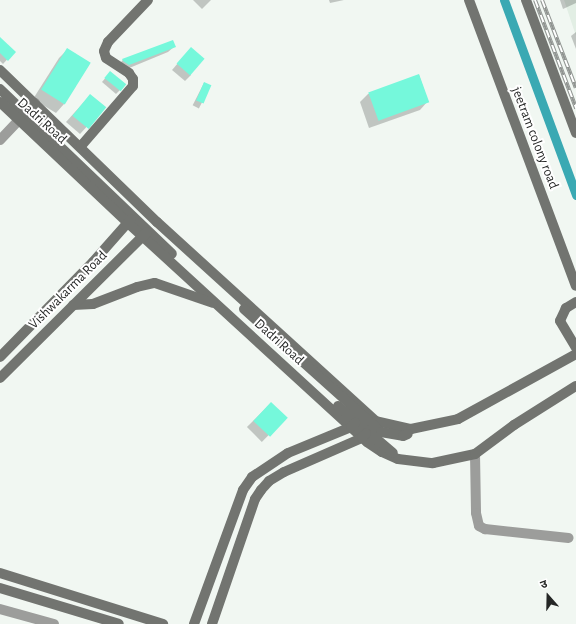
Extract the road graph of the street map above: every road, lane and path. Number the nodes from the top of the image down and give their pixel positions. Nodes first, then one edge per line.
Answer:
1 (148, 0) edge
2 (469, 0) edge
3 (526, 0) edge
4 (0, 70) edge
5 (0, 76) edge
6 (0, 88) edge
7 (0, 102) edge
8 (35, 103) junction
9 (21, 120) junction
10 (576, 133) edge
11 (0, 140) edge
12 (81, 146) junction
13 (142, 206) junction
14 (157, 222) junction
15 (128, 223) junction
16 (143, 236) junction
17 (576, 286) edge
18 (576, 302) edge
19 (217, 304) junction
20 (73, 305) junction
21 (576, 348) edge
22 (576, 354) edge
23 (0, 357) edge
24 (0, 378) edge
25 (576, 386) edge
26 (366, 411) junction
27 (376, 421) junction
28 (351, 427) junction
29 (423, 428) junction
30 (379, 436) junction
31 (362, 438) junction
32 (475, 454) junction
33 (398, 459) junction
34 (569, 538) dead end
35 (0, 573) edge
36 (0, 588) edge
37 (0, 609) edge
38 (23, 620) edge
39 (54, 624) edge
40 (119, 624) edge
41 (163, 624) edge
42 (194, 624) edge
43 (212, 624) edge

1 - 12 street
2 - 17 street, jeetram colony road
3 - 10 street
4 - 8 street, Dadri Road
5 - 30 street
6 - 30 street
7 - 9 street, Dadri Road
8 - 9 street
8 - 12 street, Dadri Road
9 - 11 street
9 - 15 street, Dadri Road
12 - 13 street, Dadri Road
13 - 14 street, Dadri Road
13 - 15 street, Vishwakarma Road
14 - 16 street, Vishwakarma Road
14 - 26 street, Dadri Road
15 - 16 street, Dadri Road
15 - 23 street, Vishwakarma Road
16 - 19 street, Dadri Road
16 - 20 street, Vishwakarma Road
18 - 21 street
19 - 20 street
19 - 28 street, Dadri Road
20 - 24 street, Vishwakarma Road
22 - 29 street, Dadri Road
25 - 32 street, Dadri Road
26 - 27 street, Dadri Road
26 - 28 street
27 - 29 street, Dadri Road
27 - 31 street
28 - 31 street, Dadri Road
28 - 42 street
29 - 30 street
30 - 33 street
31 - 33 street, Dadri Road
31 - 43 street
32 - 33 street, Dadri Road
32 - 34 street
35 - 41 street
36 - 40 street
37 - 38 street
38 - 39 street

